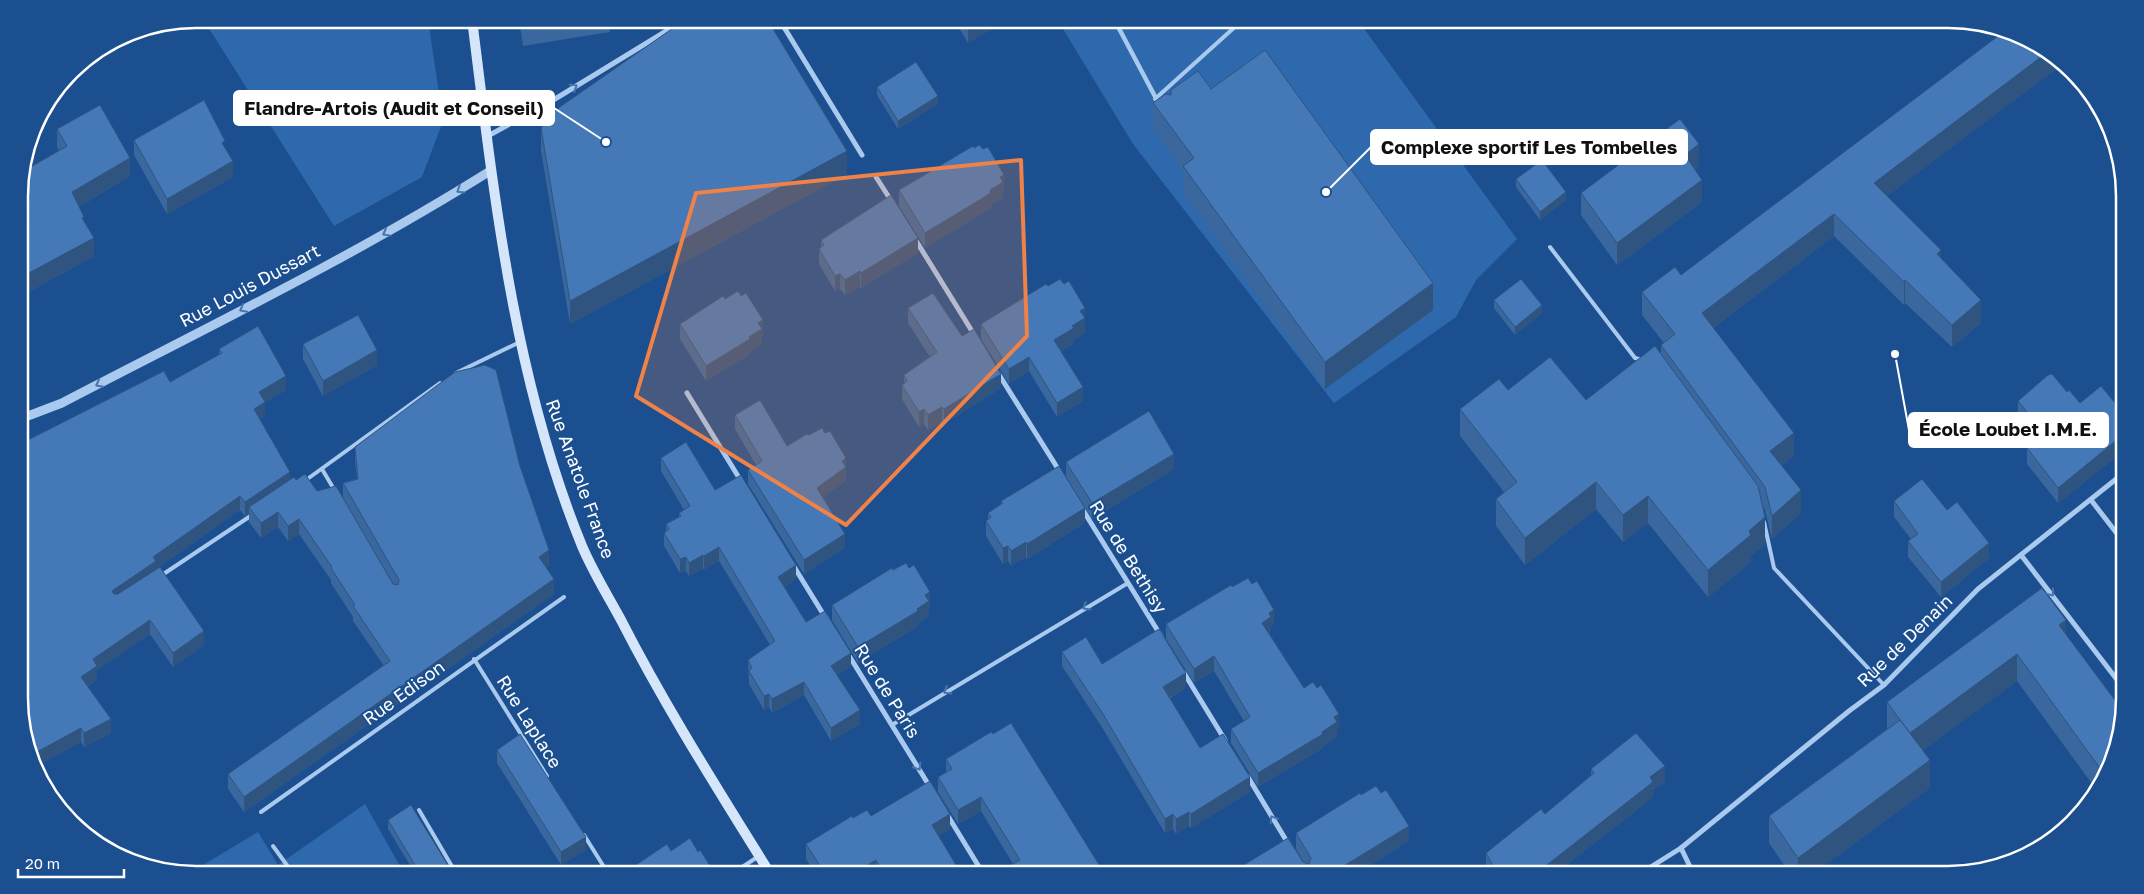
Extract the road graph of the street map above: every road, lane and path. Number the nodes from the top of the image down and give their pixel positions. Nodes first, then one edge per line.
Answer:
1 (473, 28) edge
2 (671, 28) edge
3 (784, 28) edge
4 (1119, 28) edge
5 (1234, 28) edge
6 (1156, 99) junction
7 (1164, 112) edge
8 (486, 137) junction
9 (862, 155) dead end
10 (490, 171) junction
11 (876, 177) dead end
12 (897, 211) edge
13 (913, 236) edge
14 (1550, 246) dead end
15 (976, 338) edge
16 (522, 341) junction
17 (1652, 362) edge
18 (997, 371) edge
19 (452, 375) edge
20 (445, 380) edge
21 (687, 393) dead end
22 (28, 417) edge
23 (322, 469) junction
24 (2116, 479) edge
25 (1065, 481) edge
26 (297, 486) edge
27 (744, 486) edge
28 (337, 495) edge
29 (1076, 498) edge
30 (2091, 500) junction
31 (1762, 512) edge
32 (256, 513) edge
33 (2116, 532) edge
34 (2021, 554) junction
35 (791, 561) edge
36 (157, 578) edge
37 (1128, 582) junction
38 (564, 597) dead end
39 (827, 620) edge
40 (1164, 641) edge
41 (847, 652) edge
42 (474, 659) junction
43 (1180, 666) edge
44 (2116, 678) edge
45 (1884, 684) junction
46 (892, 725) junction
47 (1231, 750) edge
48 (1246, 775) edge
49 (552, 784) edge
50 (936, 796) edge
51 (419, 810) dead end
52 (945, 811) edge
53 (261, 812) dead end
54 (583, 834) edge
55 (273, 846) dead end
56 (1681, 848) junction
57 (1292, 850) edge
58 (759, 856) junction
59 (287, 866) edge
60 (453, 866) edge
61 (603, 866) edge
62 (744, 866) edge
63 (765, 866) edge
64 (979, 866) edge
65 (1652, 866) edge
66 (1690, 866) edge

1 - 8 main road, Rue Anatole France
8 -> 2 street
3 - 9 street
4 - 6 street
5 - 6 lane
6 - 7 street
8 - 10 main road, Rue Anatole France
10 - 16 main road, Rue Anatole France
10 -> 22 street, Rue Louis Dussart
11 - 12 street
13 - 15 street
14 - 17 lane
16 - 19 lane
16 - 58 main road, Rue Anatole France
18 - 25 street
20 - 23 lane
21 - 27 street
23 - 26 lane
23 - 28 lane
24 - 30 street, Rue de Denain
29 - 37 street, Rue de Bethisy
30 - 33 street
30 - 34 street, Rue de Denain
31 - 45 lane
32 - 36 lane
34 -> 44 street
34 - 45 street, Rue de Denain
35 - 39 street
37 - 40 street, Rue de Bethisy
37 -> 46 lane
38 - 42 lane, Rue Edison
41 - 46 street, Rue de Paris
42 - 49 lane, Rue Laplace
42 - 53 lane, Rue Edison
43 - 47 street
45 - 56 street, Rue de Denain
46 -> 50 street, Rue de Paris
57 -> 48 street
51 - 60 lane
52 - 64 street
54 - 61 lane
55 - 59 lane
56 - 65 street, Rue de Denain
56 - 66 street
58 - 62 lane
58 - 63 main road, Rue Anatole France

